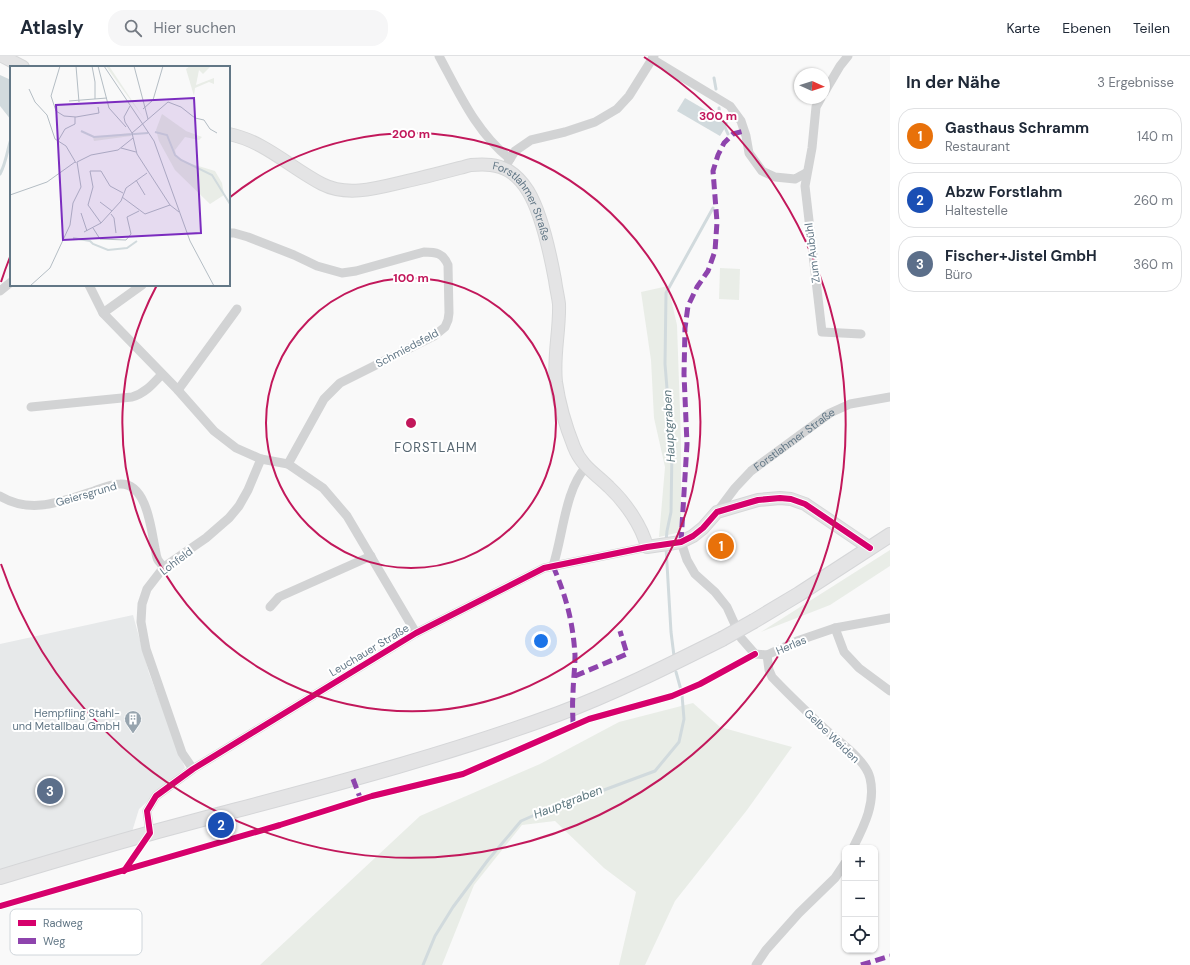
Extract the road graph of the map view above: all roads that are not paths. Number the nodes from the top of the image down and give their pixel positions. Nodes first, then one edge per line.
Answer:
1 (2, 56) edge
2 (439, 56) edge
3 (848, 56) edge
4 (653, 58) edge
5 (21, 66) edge
6 (830, 83) edge
7 (818, 104) edge
8 (230, 134) edge
9 (507, 164) junction
10 (806, 173) junction
11 (230, 234) edge
12 (10, 283) edge
13 (90, 286) edge
14 (141, 286) edge
15 (0, 291) edge
16 (236, 309) dead end
17 (103, 312) junction
18 (861, 334) dead end
19 (162, 374) junction
20 (178, 390) junction
21 (890, 397) edge
22 (31, 407) dead end
23 (261, 459) junction
24 (288, 464) junction
25 (586, 467) junction
26 (0, 496) edge
27 (717, 512) junction
28 (890, 535) edge
29 (681, 542) junction
30 (647, 547) junction
31 (870, 548) junction
32 (371, 556) junction
33 (553, 566) junction
34 (164, 567) junction
35 (270, 607) dead end
36 (890, 618) edge
37 (835, 628) junction
38 (416, 633) junction
39 (767, 655) junction
40 (890, 691) edge
41 (193, 770) junction
42 (150, 833) junction
43 (854, 845) edge
44 (842, 868) edge
45 (0, 877) edge
46 (756, 965) edge

1 - 5 street
2 - 9 street
3 - 6 street
4 - 9 street
4 - 10 street
7 - 10 street, Zum Aubühl
8 - 9 street, Forstlahmer Straße
9 - 25 street, Forstlahmer Straße
10 - 18 street, Zum Aubühl
11 - 24 street, Schmiedsfeld
12 - 15 street
13 - 17 street
14 - 17 street
16 - 20 street
17 - 19 street
19 - 20 street
19 - 22 street
20 - 23 street
21 - 27 street, Forstlahmer Straße
23 - 24 street
23 - 34 street, Lohfeld
24 - 32 street
25 - 30 street, Forstlahmer Straße
25 - 33 street
26 - 34 street, Geiersgrund
27 - 29 street, Forstlahmer Straße
27 - 31 street
28 - 31 main road
29 - 30 street, Forstlahmer Straße
29 - 39 street, Herlas
30 - 33 street, Leuchauer Straße
31 - 42 main road, bridge
32 - 35 street
32 - 38 street
33 - 38 street, Leuchauer Straße
34 - 41 street, Lohfeld
36 - 37 street, Herlas
37 - 39 street, Herlas
37 - 40 street
38 - 41 street, Leuchauer Straße
39 - 43 street, Gelbe Weiden
41 - 42 street, Leuchauer Straße
42 - 45 main road
44 - 46 street

